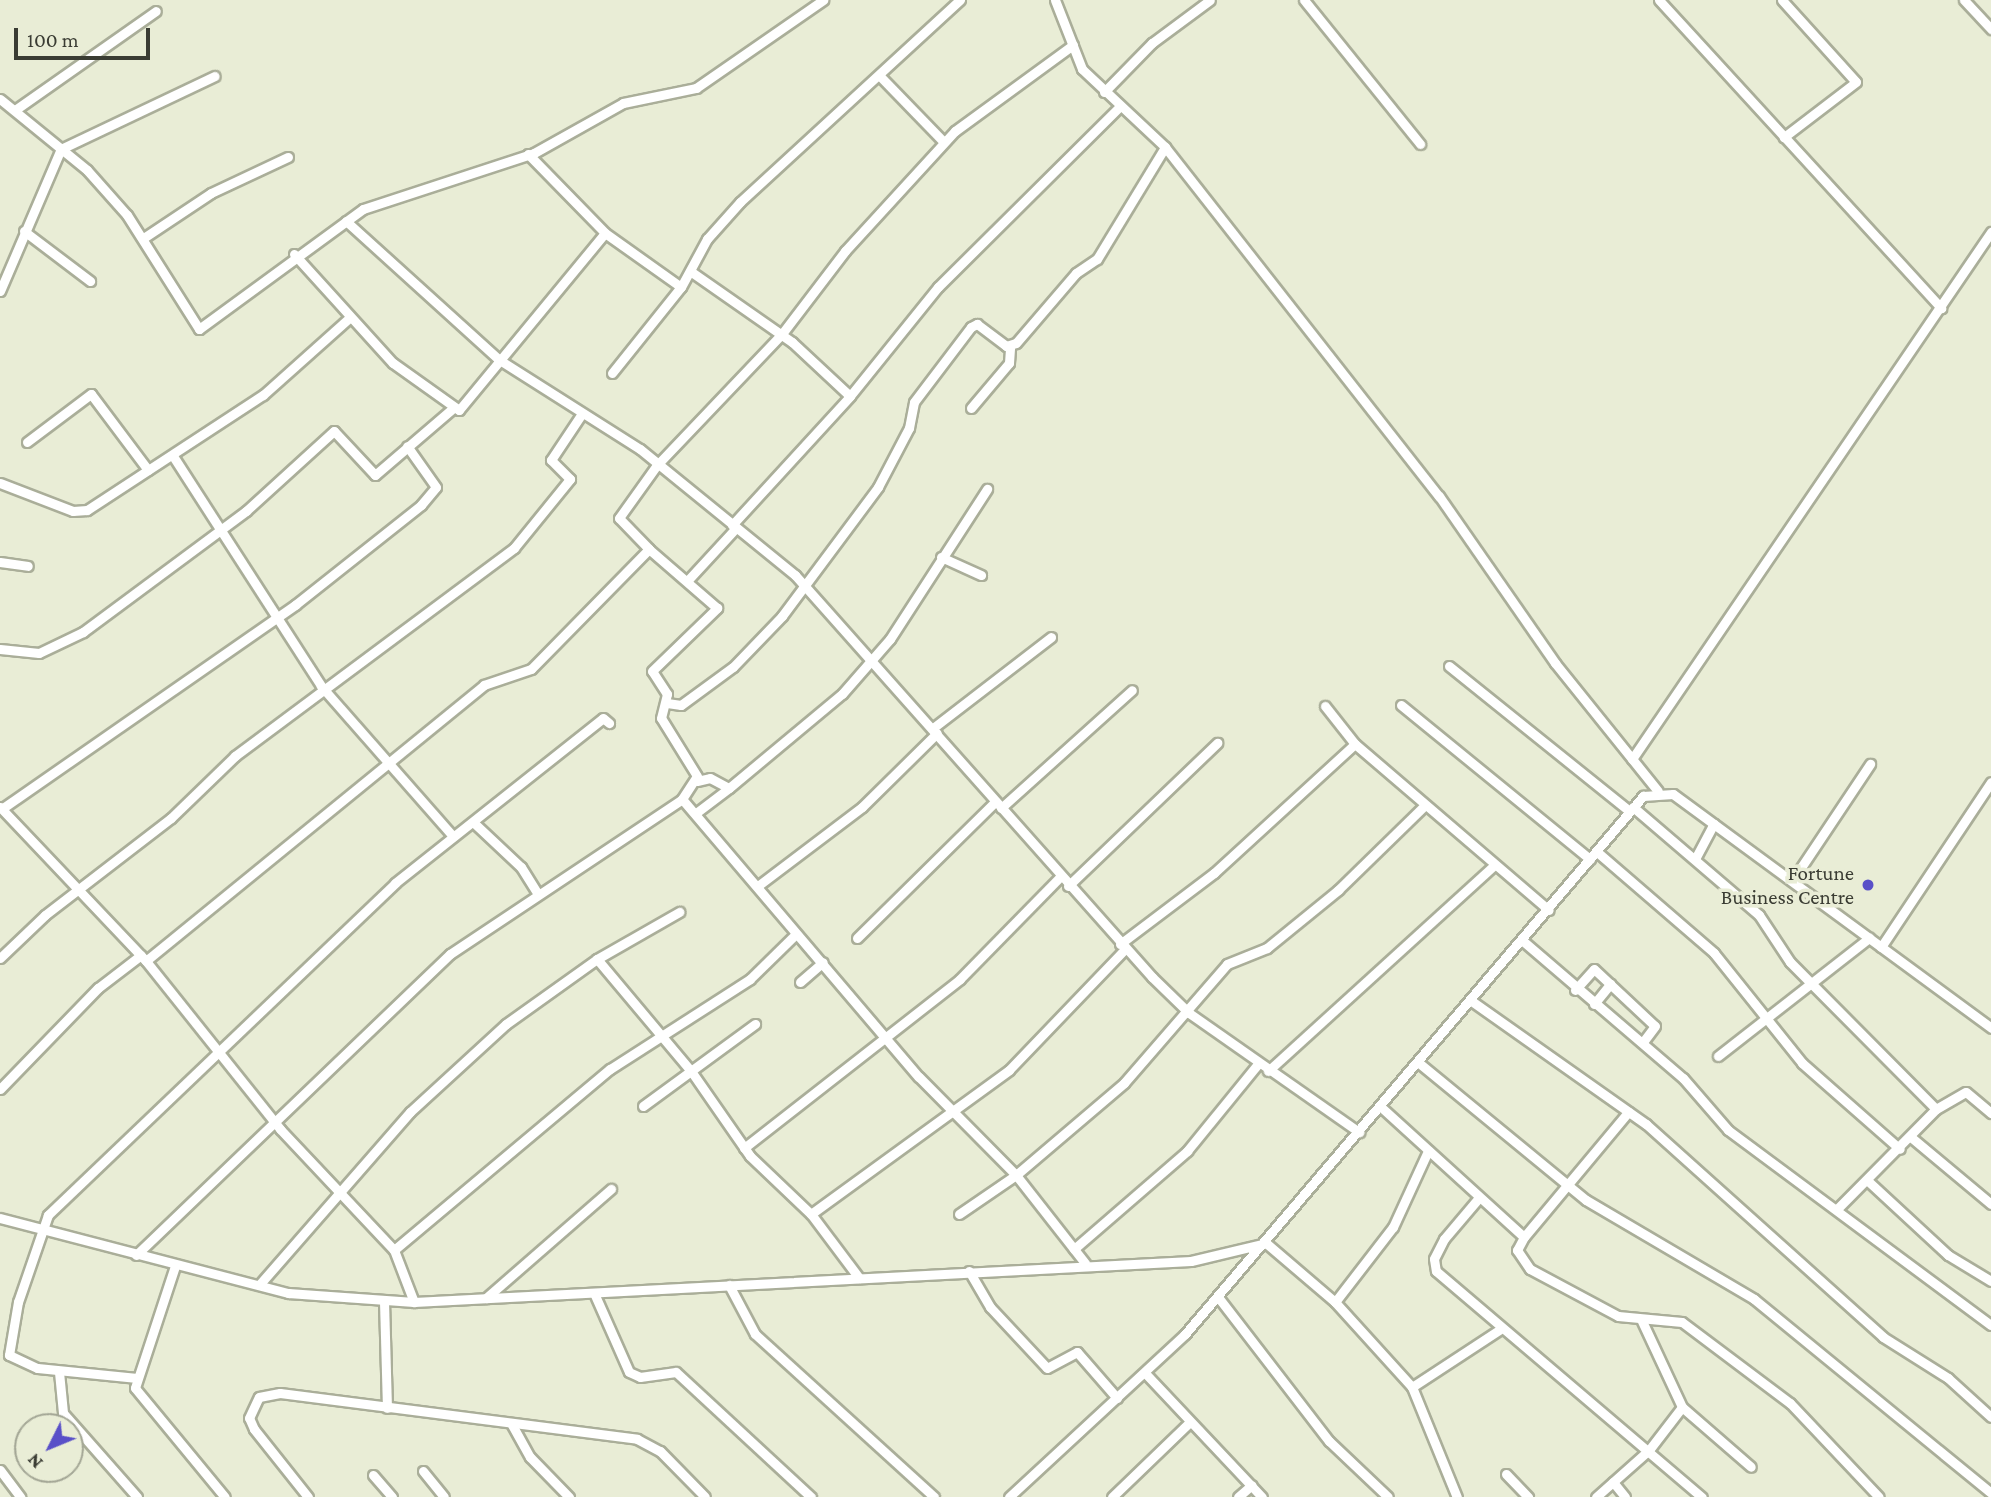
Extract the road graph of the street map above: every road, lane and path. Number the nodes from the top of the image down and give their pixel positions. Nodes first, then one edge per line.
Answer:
1 (822, 0) edge
2 (960, 0) edge
3 (1055, 0) edge
4 (1210, 0) edge
5 (1304, 0) edge
6 (1659, 0) edge
7 (1782, 0) edge
8 (1964, 0) edge
9 (156, 11) dead end
10 (1991, 29) edge
11 (1073, 45) junction
12 (879, 75) junction
13 (215, 76) dead end
14 (1104, 92) junction
15 (0, 99) edge
16 (1120, 106) junction
17 (15, 110) junction
18 (1784, 137) junction
19 (944, 142) junction
20 (1420, 144) dead end
21 (1165, 147) junction
22 (61, 149) junction
23 (528, 154) junction
24 (288, 158) dead end
25 (346, 221) junction
26 (24, 231) junction
27 (1991, 232) edge
28 (605, 233) junction
29 (145, 237) junction
30 (294, 254) junction
31 (693, 273) junction
32 (90, 281) dead end
33 (681, 287) junction
34 (0, 291) edge
35 (1941, 308) junction
36 (349, 318) junction
37 (781, 335) junction
38 (1010, 347) junction
39 (504, 363) junction
40 (612, 373) dead end
41 (850, 396) junction
42 (971, 408) dead end
43 (452, 409) junction
44 (581, 415) junction
45 (27, 442) dead end
46 (407, 446) junction
47 (173, 456) junction
48 (657, 465) junction
49 (148, 470) junction
50 (0, 483) edge
51 (987, 489) dead end
52 (734, 526) junction
53 (221, 530) junction
54 (649, 549) junction
55 (941, 557) junction
56 (0, 562) edge
57 (28, 566) dead end
58 (981, 575) dead end
59 (688, 580) junction
60 (806, 587) junction
61 (275, 616) junction
62 (1051, 637) dead end
63 (0, 649) edge
64 (874, 658) junction
65 (1449, 666) dead end
66 (325, 690) junction
67 (1132, 690) dead end
68 (667, 703) junction
69 (1401, 705) dead end
70 (1325, 706) dead end
71 (609, 723) dead end
72 (935, 731) junction
73 (1217, 743) dead end
74 (1355, 744) junction
75 (1632, 759) junction
76 (389, 763) junction
77 (1870, 764) dead end
78 (697, 781) junction
79 (1991, 782) edge
80 (729, 788) junction
81 (1658, 791) junction
82 (682, 799) junction
83 (998, 805) junction
84 (1424, 806) junction
85 (2, 807) edge
86 (1631, 809) junction
87 (696, 813) junction
88 (473, 822) junction
89 (1714, 824) junction
90 (453, 836) junction
91 (1593, 855) junction
92 (1695, 859) junction
93 (1494, 864) junction
94 (1060, 877) junction
95 (1792, 881) junction
96 (759, 885) junction
97 (1068, 886) junction
98 (79, 891) junction
99 (538, 894) junction
100 (1549, 910) junction
101 (679, 912) dead end
102 (796, 934) junction
103 (857, 938) dead end
104 (1869, 938) junction
105 (1523, 941) junction
106 (1122, 947) junction
107 (1881, 947) junction
108 (0, 958) edge
109 (143, 958) junction
110 (597, 959) junction
111 (823, 962) junction
112 (800, 982) dead end
113 (1812, 983) junction
114 (1610, 984) junction
115 (1575, 990) junction
116 (1473, 1002) junction
117 (1594, 1004) junction
118 (1184, 1008) junction
119 (1769, 1017) junction
120 (755, 1024) dead end
121 (1991, 1028) edge
122 (660, 1032) junction
123 (886, 1039) junction
124 (1643, 1042) junction
125 (222, 1050) junction
126 (1718, 1056) dead end
127 (1419, 1062) junction
128 (1258, 1064) junction
129 (691, 1070) junction
130 (1268, 1071) junction
131 (0, 1089) edge
132 (643, 1106) dead end
133 (1381, 1107) junction
134 (948, 1109) junction
135 (1936, 1109) junction
136 (1628, 1112) junction
137 (1991, 1113) edge
138 (274, 1121) junction
139 (1359, 1132) junction
140 (1912, 1138) junction
141 (744, 1148) junction
142 (1900, 1149) junction
143 (1428, 1151) junction
144 (1016, 1175) junction
145 (1868, 1181) junction
146 (1567, 1186) junction
147 (337, 1189) junction
148 (611, 1189) dead end
149 (1477, 1200) junction
150 (1991, 1204) edge
151 (1837, 1209) junction
152 (811, 1214) junction
153 (959, 1214) dead end
154 (0, 1218) edge
155 (40, 1229) junction
156 (1524, 1237) junction
157 (1266, 1243) junction
158 (1074, 1249) junction
159 (394, 1250) junction
160 (136, 1255) junction
161 (1085, 1263) junction
162 (175, 1266) junction
163 (969, 1271) junction
164 (859, 1278) junction
165 (1991, 1280) edge
166 (729, 1284) junction
167 (259, 1285) junction
168 (594, 1293) junction
169 (1218, 1297) junction
170 (486, 1298) junction
171 (384, 1301) junction
172 (414, 1302) junction
173 (1335, 1302) junction
174 (1641, 1319) junction
175 (1991, 1325) edge
176 (1499, 1329) junction
177 (59, 1372) junction
178 (1146, 1374) junction
179 (137, 1378) junction
180 (1412, 1387) junction
181 (1118, 1398) junction
182 (1682, 1407) junction
183 (387, 1408) junction
184 (1991, 1417) edge
185 (1190, 1422) junction
186 (511, 1423) junction
187 (1649, 1450) junction
188 (1751, 1467) dead end
189 (0, 1470) edge
190 (422, 1471) dead end
191 (1506, 1474) dead end
192 (373, 1475) dead end
193 (1613, 1482) junction
194 (1252, 1485) junction
195 (1991, 1493) edge
196 (20, 1497) edge
197 (137, 1497) edge
198 (225, 1497) edge
199 (308, 1497) edge
200 (392, 1497) edge
201 (444, 1497) edge
202 (569, 1497) edge
203 (705, 1497) edge
204 (811, 1497) edge
205 (934, 1497) edge
206 (1009, 1497) edge
207 (1112, 1497) edge
208 (1238, 1497) edge
209 (1262, 1497) edge
210 (1388, 1497) edge
211 (1457, 1497) edge
212 (1528, 1497) edge
213 (1596, 1497) edge
214 (1625, 1497) edge
215 (1702, 1497) edge
216 (1880, 1497) edge

1 - 23 street
2 - 12 street
3 - 11 street
4 - 14 street
5 - 20 street
6 - 18 street
7 - 18 street
8 - 10 street
9 - 17 street
11 - 14 street
11 - 19 street
12 - 19 street
12 - 31 street
13 - 22 street
14 - 16 street
15 - 17 street
16 - 21 street
16 - 41 street
17 - 22 street
18 - 35 street
19 - 37 street
21 - 38 street
21 - 75 street
22 - 26 street
22 - 29 street
23 - 25 street
23 - 28 street
24 - 29 street
25 - 30 street
25 - 39 street
26 - 32 street
26 - 34 street
27 - 35 street
28 - 33 street
28 - 39 street
29 - 30 street
30 - 36 street
31 - 33 street
31 - 37 street
33 - 40 street
35 - 75 street
36 - 43 street
36 - 47 street
37 - 41 street
37 - 48 street
38 - 42 street
38 - 60 street
39 - 43 street
39 - 44 street
41 - 52 street
43 - 46 street
44 - 48 street
44 - 66 street
45 - 49 street
46 - 53 street
46 - 61 street
47 - 49 street
47 - 53 street
48 - 52 street
48 - 54 street
49 - 50 street
51 - 55 street
52 - 59 street
52 - 60 street
53 - 61 street
53 - 63 street
54 - 59 street
54 - 76 street
55 - 58 street
55 - 64 street
56 - 57 street
59 - 68 street
60 - 64 street
60 - 68 street
61 - 66 street
61 - 85 street
62 - 72 street
64 - 72 street
64 - 80 street
65 - 86 street
66 - 76 street
66 - 98 street
67 - 83 street
68 - 78 street
69 - 91 street
70 - 74 street
71 - 88 street
72 - 83 street
72 - 96 street
73 - 97 street
74 - 84 street
74 - 106 street
75 - 81 street
76 - 90 street
76 - 109 street
77 - 95 street
78 - 80 street
78 - 82 street
79 - 107 street
80 - 87 street
81 - 86 street
81 - 89 street
82 - 87 street
82 - 99 street
83 - 94 street
83 - 103 street
84 - 93 street
84 - 118 street
85 - 98 street
86 - 91 street
86 - 92 street
87 - 96 street
88 - 90 street
88 - 99 street
89 - 92 street
89 - 95 street
90 - 125 street
91 - 100 street
91 - 119 street
92 - 113 street
93 - 100 street
93 - 130 street
94 - 97 street
94 - 123 street
95 - 104 street
96 - 102 street
97 - 106 street
98 - 108 street
98 - 109 street
99 - 138 street
100 - 105 street
101 - 110 street
102 - 111 street
102 - 122 street
104 - 107 street
104 - 113 street
105 - 115 street
105 - 116 street
106 - 118 street
106 - 134 street
107 - 121 street
109 - 125 street
109 - 131 street
110 - 122 street
110 - 147 street
111 - 112 street
111 - 123 street
113 - 119 street
113 - 135 street
114 - 115 street
114 - 117 street
114 - 124 street
115 - 117 street
116 - 127 street
116 - 136 street
117 - 124 street
118 - 128 street
118 - 144 street
119 - 126 street
119 - 142 street
120 - 129 street
122 - 129 street
122 - 159 street
123 - 134 street
123 - 141 street
124 - 151 street
125 - 138 street
125 - 155 street
127 - 133 street
127 - 146 street
128 - 130 street
128 - 158 street
129 - 132 street
129 - 141 street
130 - 139 street
133 - 139 street
133 - 143 street
134 - 144 street
134 - 152 street
135 - 137 street
135 - 140 street
136 - 146 street
136 - 184 street
138 - 147 street
138 - 160 street
139 - 157 street
140 - 142 street
140 - 150 street
141 - 152 street
142 - 145 street
143 - 149 street
143 - 173 street
144 - 153 street
144 - 158 street
145 - 151 street
145 - 165 street
146 - 156 street
146 - 195 street
147 - 159 street
147 - 167 street
148 - 170 street
149 - 156 street
149 - 176 street
151 - 175 street
152 - 164 street
154 - 155 street
155 - 160 street
155 - 177 street
156 - 174 street
157 - 161 street
157 - 169 street
157 - 173 street
158 - 161 street
159 - 172 street
160 - 162 street
161 - 163 street
162 - 167 street
162 - 179 street
163 - 164 street
163 - 181 street
164 - 166 street
166 - 168 street
166 - 205 street
167 - 171 street
168 - 170 street
168 - 204 street
169 - 178 street
169 - 210 street
170 - 172 street
171 - 172 street
171 - 183 street
173 - 180 street
174 - 182 street
174 - 216 street
176 - 180 street
176 - 187 street
177 - 179 street
177 - 197 street
178 - 181 street
178 - 185 street
179 - 198 street
180 - 211 street
181 - 206 street
182 - 187 street
182 - 188 street
183 - 186 street
183 - 199 street
185 - 194 street
185 - 207 street
186 - 202 street
186 - 203 street
187 - 193 street
187 - 215 street
189 - 196 street
190 - 201 street
191 - 212 street
192 - 200 street
193 - 213 street
193 - 214 street
194 - 208 street
194 - 209 street

